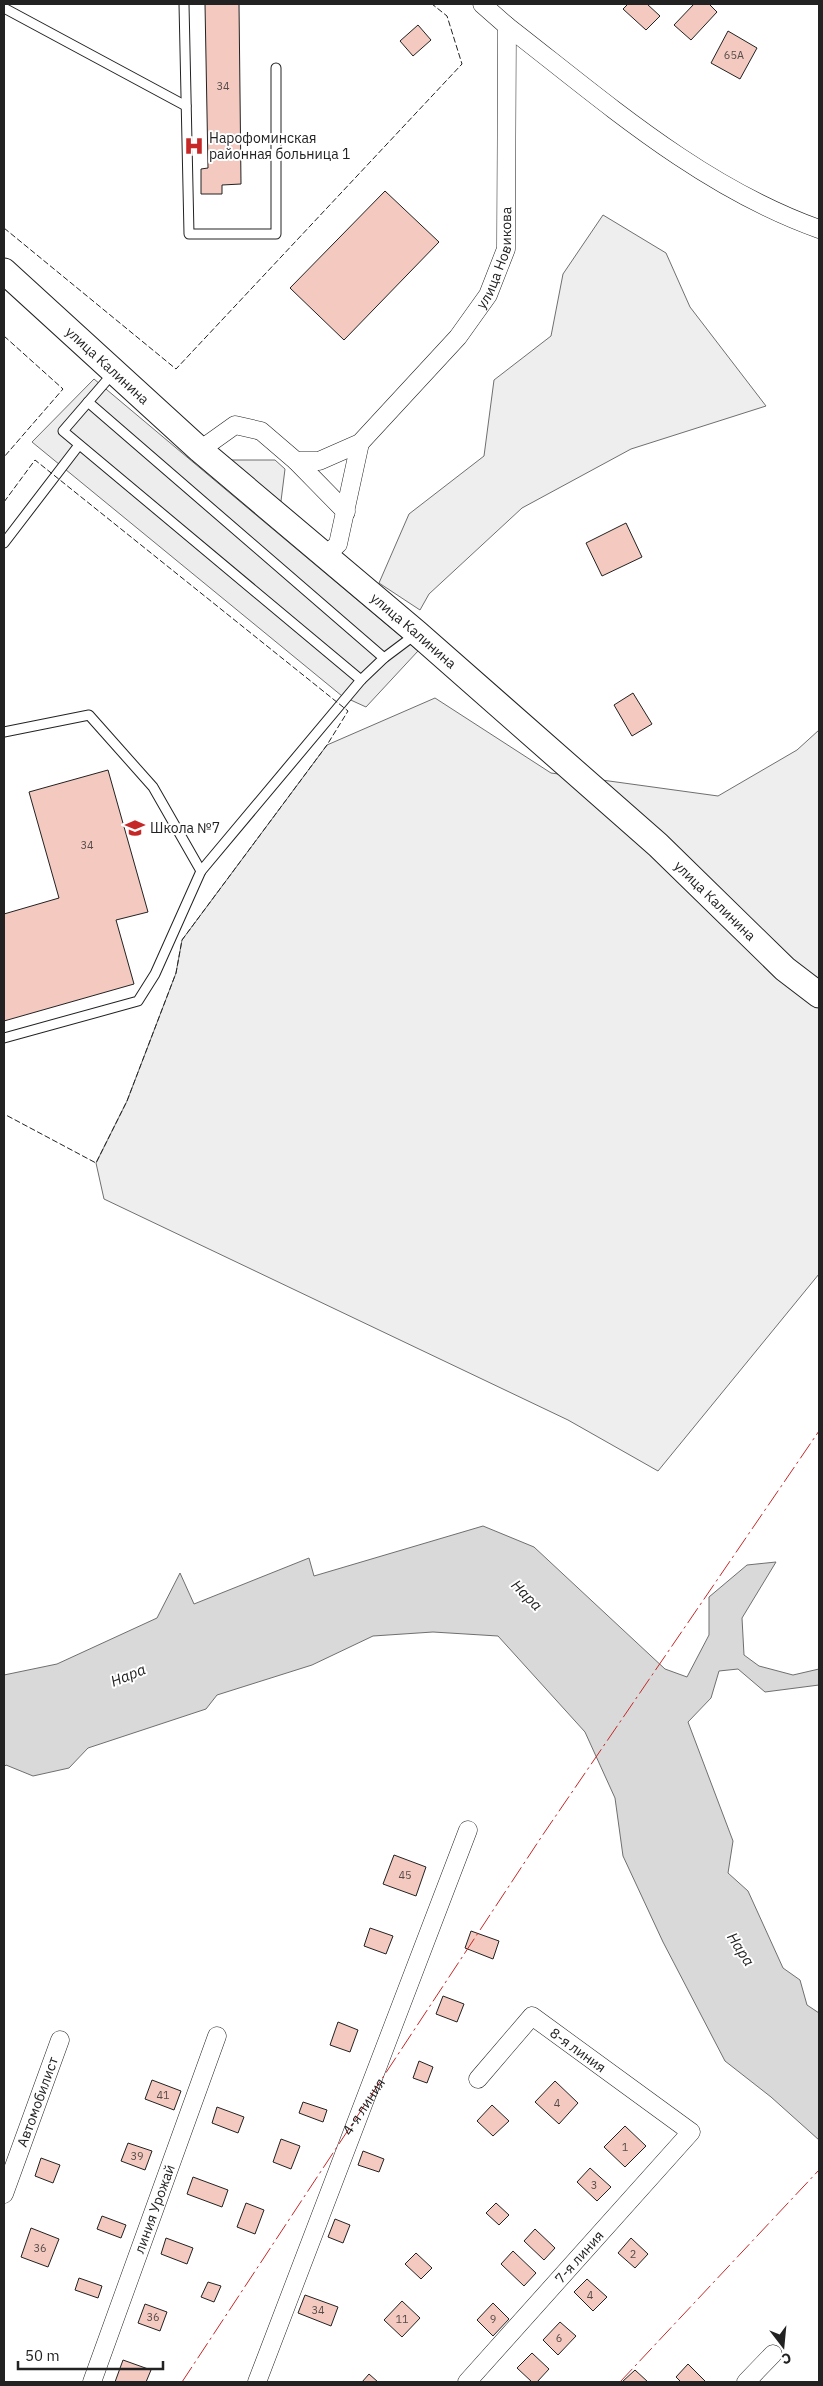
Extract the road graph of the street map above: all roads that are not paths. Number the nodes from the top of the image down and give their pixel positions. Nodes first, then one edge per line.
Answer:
1 (184, 4) edge
2 (482, 4) edge
3 (4, 8) edge
4 (507, 26) junction
5 (276, 68) dead end
6 (186, 106) junction
7 (819, 229) edge
8 (4, 271) edge
9 (114, 372) junction
10 (88, 402) junction
11 (360, 443) junction
12 (79, 445) junction
13 (200, 450) junction
14 (296, 461) junction
15 (346, 512) junction
16 (4, 543) edge
17 (325, 556) junction
18 (418, 633) junction
19 (384, 658) junction
20 (362, 680) junction
21 (4, 732) edge
22 (201, 871) junction
23 (819, 995) edge
24 (4, 1038) edge
25 (468, 1830) dead end
26 (217, 2036) dead end
27 (60, 2040) dead end
28 (478, 2079) dead end
29 (691, 2132) joint
30 (4, 2194) edge
31 (773, 2354) dead end
32 (92, 2382) edge
33 (257, 2382) edge
34 (467, 2382) edge
35 (746, 2382) edge

1 - 6 lane
2 - 4 street
3 - 6 lane
4 - 7 street
4 - 11 street, улица Новикова
5 - 6 lane
8 - 9 street, улица Калинина
9 - 10 lane
9 - 13 street, улица Калинина
10 - 12 lane
10 - 19 lane
11 - 14 street
11 - 15 street
12 - 16 lane
12 - 20 lane
13 - 14 street
13 - 17 street, улица Калинина
14 - 15 street
15 - 17 street
17 - 18 street, улица Калинина
18 - 19 lane
18 - 23 street, улица Калинина
19 - 20 lane
20 - 22 lane
21 - 22 lane
22 - 24 lane
25 - 33 street, 4-я линия
26 - 32 street, линия Урожай
27 - 30 street, Автомобилист
28 - 29 street, 8-я линия
29 - 34 street, 7-я линия
31 - 35 street

